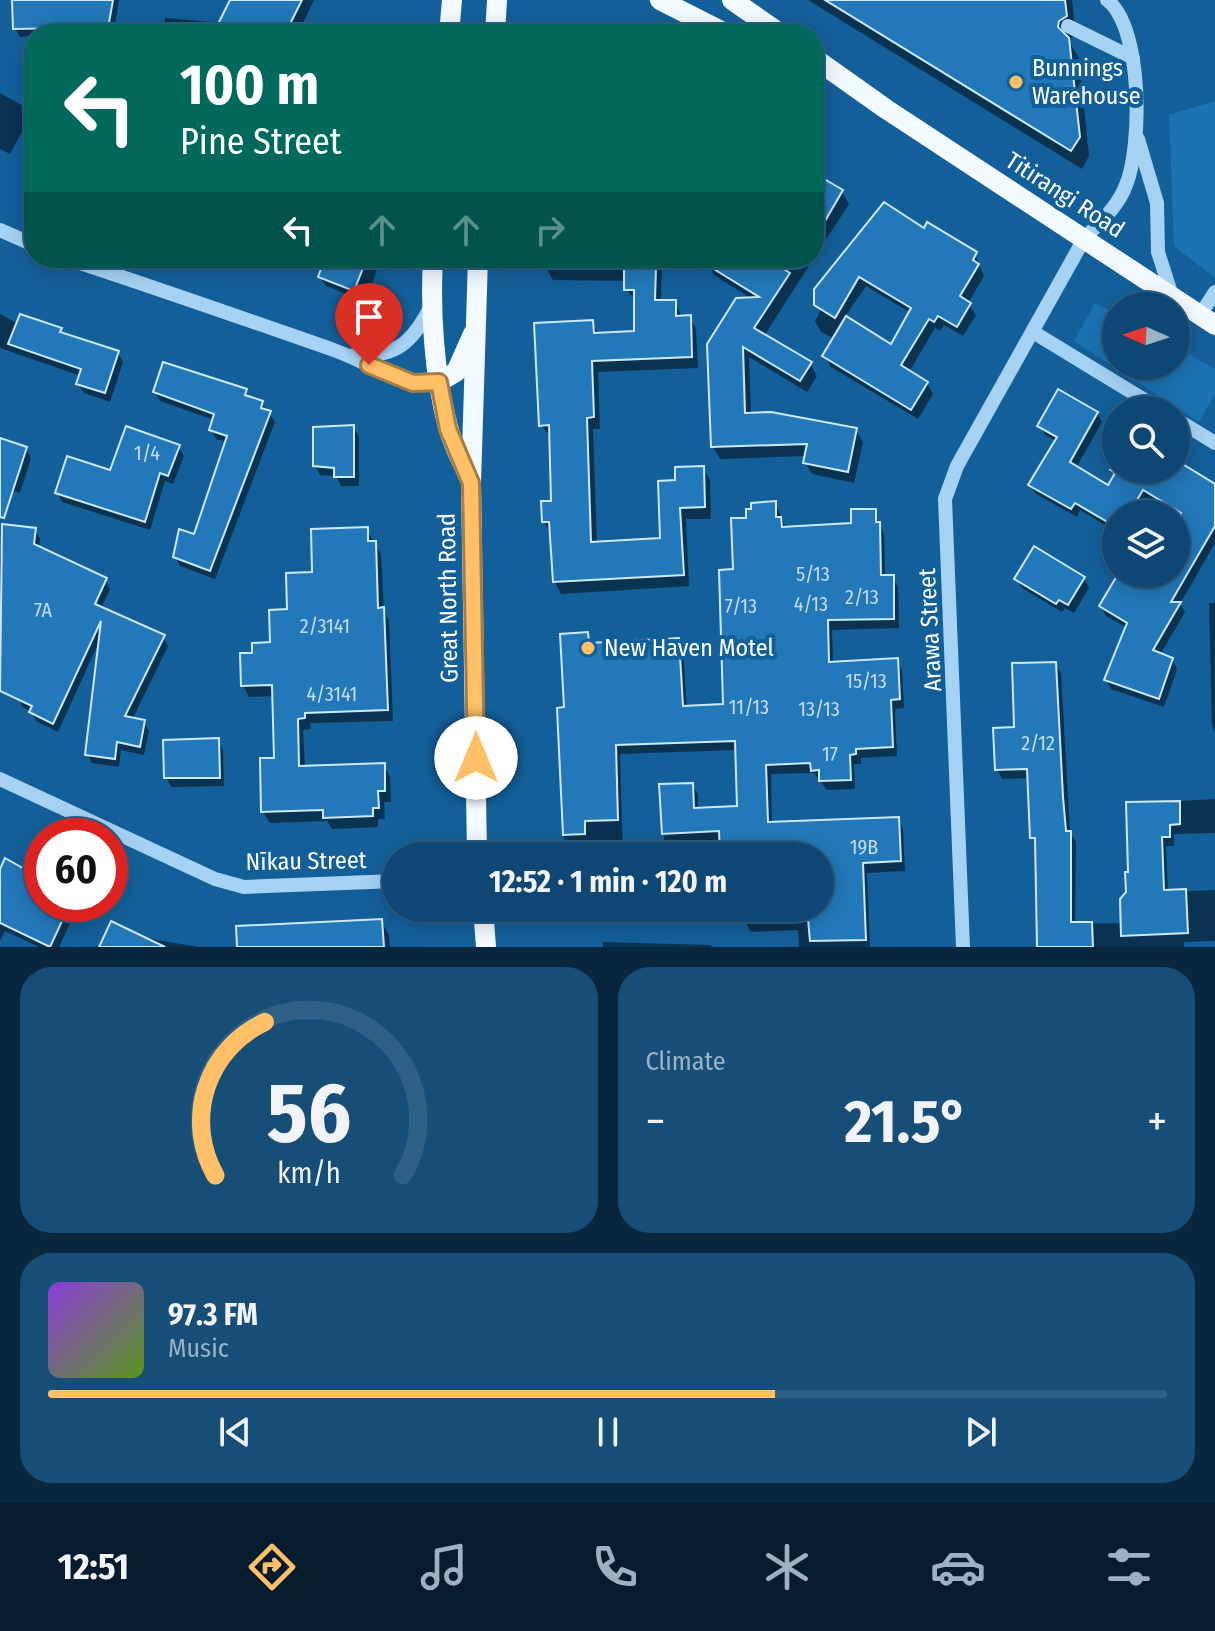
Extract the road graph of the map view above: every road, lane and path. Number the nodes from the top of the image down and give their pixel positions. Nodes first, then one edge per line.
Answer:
1 (497, 0) edge
2 (660, 0) edge
3 (732, 0) edge
4 (1107, 0) edge
5 (451, 2) edge
6 (450, 24) edge
7 (496, 24) edge
8 (707, 24) edge
9 (767, 24) edge
10 (1068, 26) dead end
11 (1133, 58) junction
12 (824, 65) edge
13 (824, 80) edge
14 (886, 109) junction
15 (1136, 135) junction
16 (0, 230) edge
17 (1084, 239) junction
18 (24, 241) edge
19 (94, 268) edge
20 (433, 268) edge
21 (478, 268) edge
22 (1166, 292) edge
23 (1171, 292) edge
24 (1215, 292) edge
25 (433, 302) junction
26 (1190, 308) edge
27 (1208, 320) edge
28 (477, 323) junction
29 (1033, 332) junction
30 (346, 354) junction
31 (439, 382) junction
32 (1138, 396) edge
33 (1190, 428) edge
34 (1215, 443) edge
35 (471, 483) junction
36 (0, 779) edge
37 (477, 842) edge
38 (382, 882) edge
39 (484, 922) edge
40 (486, 947) edge
41 (963, 947) edge

1 - 7 main road
2 - 8 main road
3 - 9 main road
4 - 11 street
5 - 6 main road
10 - 11 street
11 - 15 street
12 - 14 main road, Titirangi Road
13 - 14 main road, Titirangi Road
14 - 17 main road, Titirangi Road
15 - 17 street, Arawa Street
15 - 23 street
16 - 18 street
17 - 22 main road, Titirangi Road
17 - 29 street, Arawa Street
19 - 30 street
20 - 25 main road, Great North Road
21 - 28 main road, Great North Road
24 - 27 street
25 - 30 street
25 - 31 main road, Great North Road
26 - 27 main road, Titirangi Road
28 - 31 main road
28 - 35 main road, Great North Road
29 - 32 street
29 - 41 street, Arawa Street
30 - 31 street
31 - 35 main road, Great North Road
33 - 34 street
35 - 37 main road, Great North Road
36 - 38 street, Nīkau Street
39 - 40 main road

